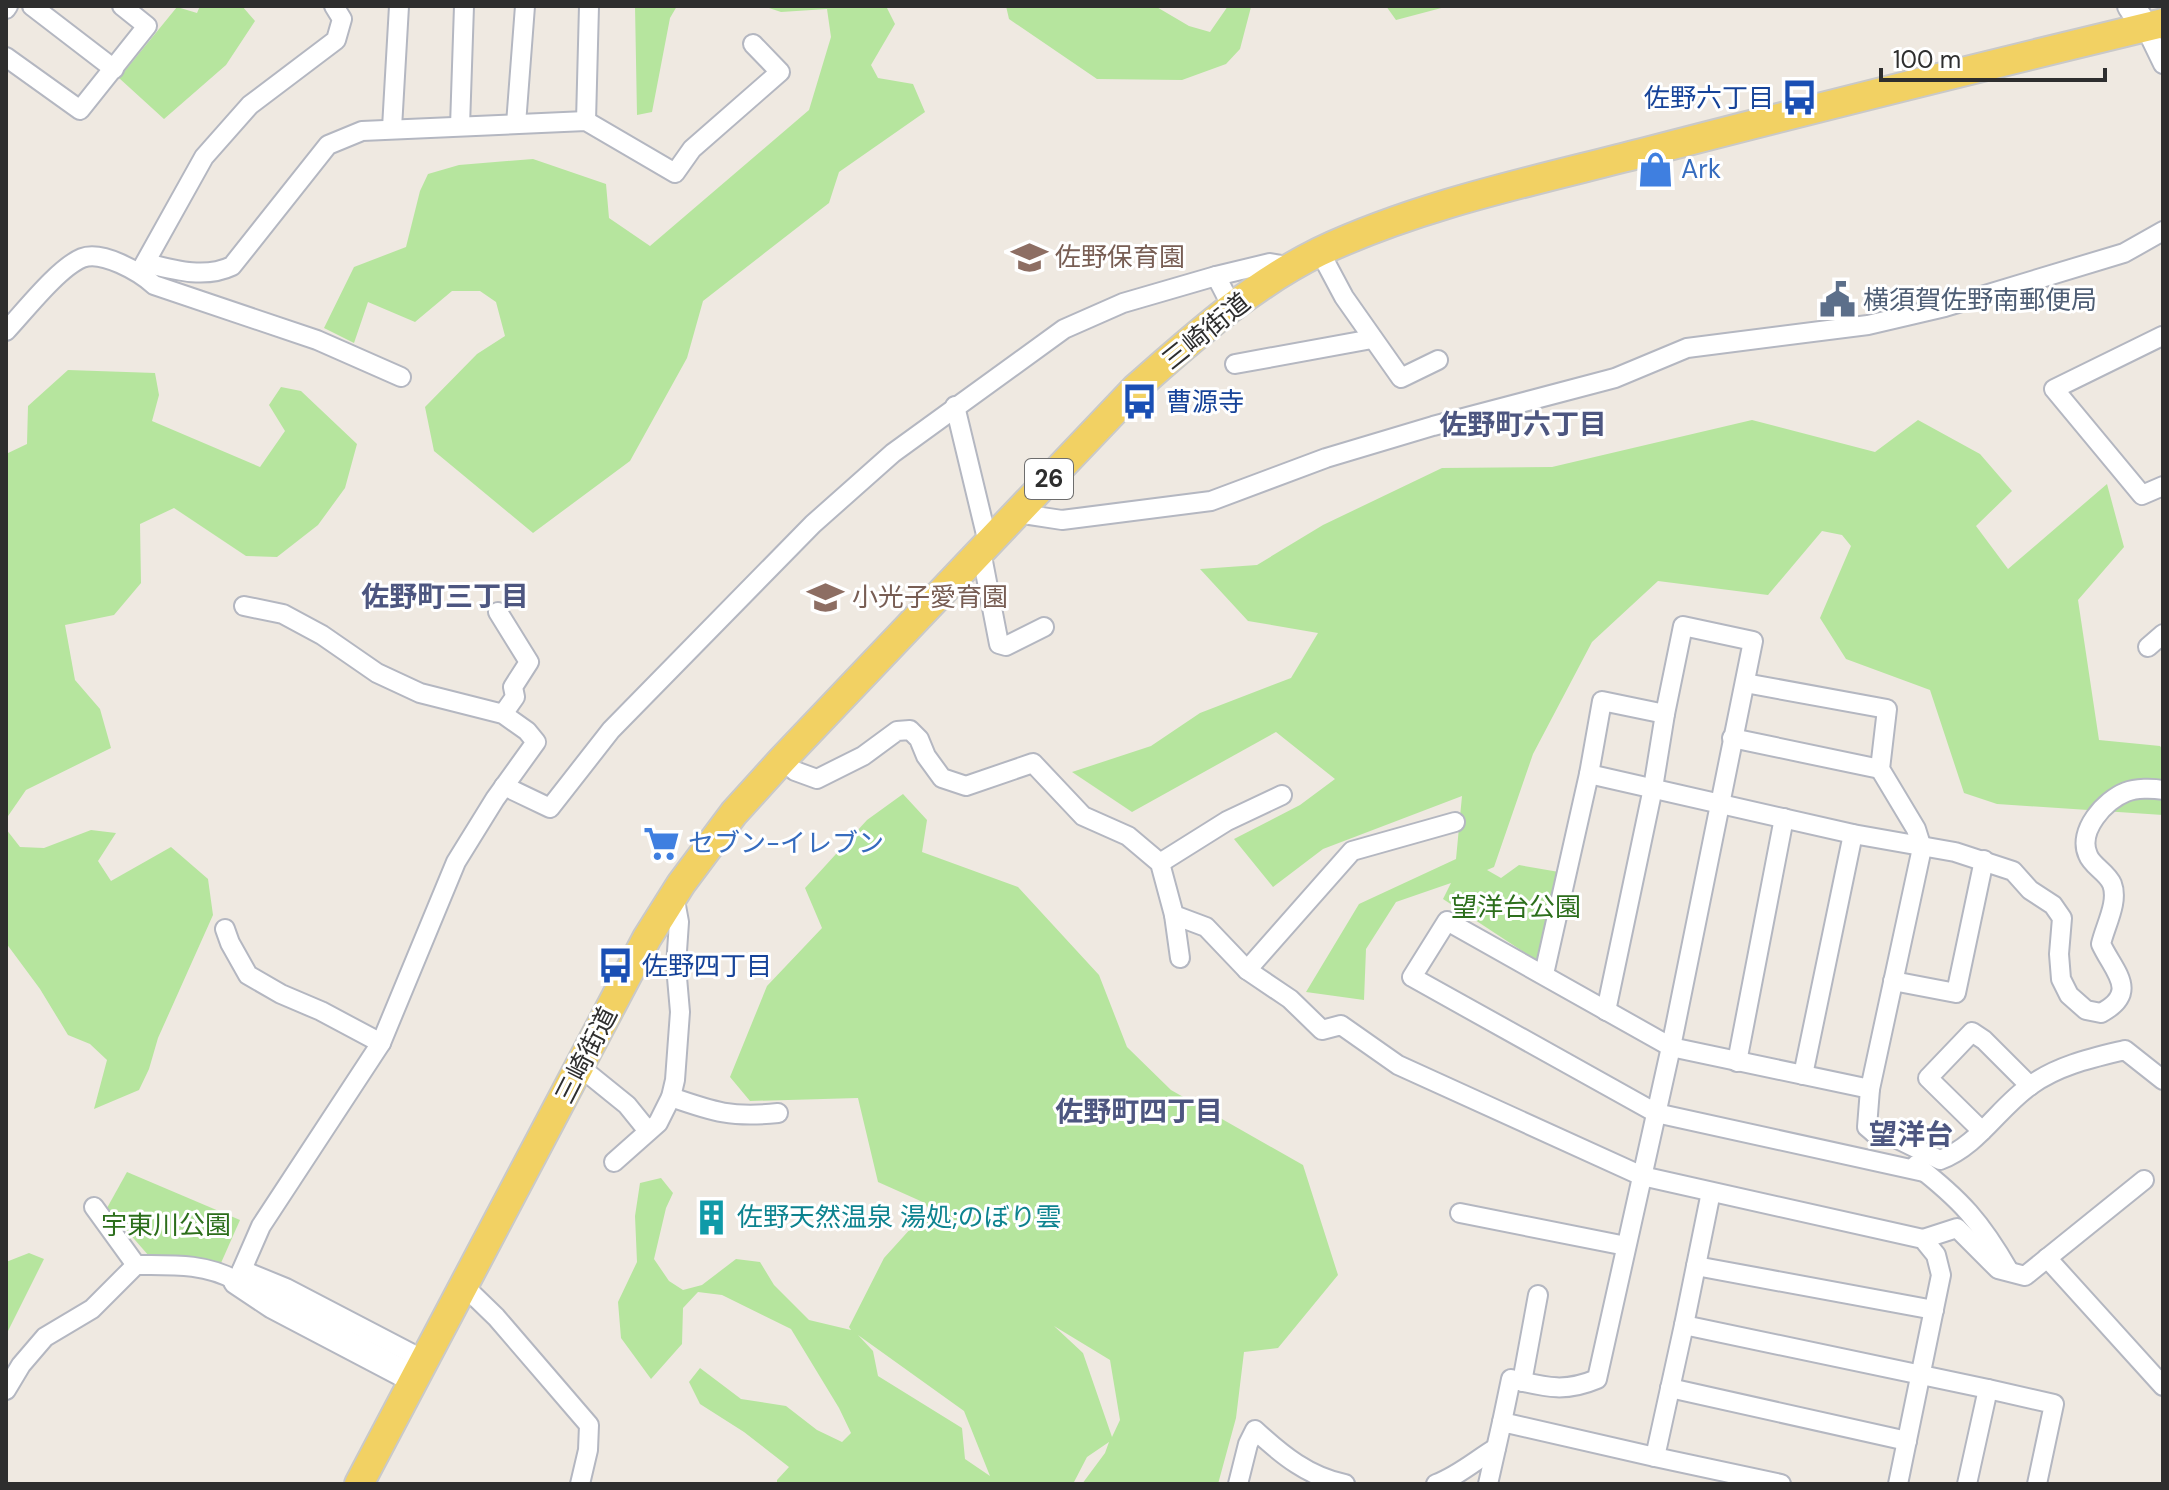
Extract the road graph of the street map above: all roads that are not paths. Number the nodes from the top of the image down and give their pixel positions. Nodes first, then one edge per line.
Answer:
1 (32, 6) edge
2 (122, 6) edge
3 (334, 6) edge
4 (399, 6) edge
5 (464, 6) edge
6 (525, 6) edge
7 (589, 6) edge
8 (2147, 18) edge
9 (753, 44) dead end
10 (6, 57) edge
11 (2163, 64) edge
12 (114, 69) junction
13 (586, 121) junction
14 (516, 124) junction
15 (460, 126) junction
16 (392, 128) junction
17 (2163, 231) edge
18 (1320, 252) junction
19 (1293, 267) junction
20 (143, 268) junction
21 (1216, 276) junction
22 (1232, 307) junction
23 (6, 331) edge
24 (2162, 336) edge
25 (1372, 339) junction
26 (1438, 360) dead end
27 (1235, 364) dead end
28 (401, 377) dead end
29 (955, 406) junction
30 (2163, 486) edge
31 (1016, 513) junction
32 (985, 547) junction
33 (244, 606) dead end
34 (498, 612) dead end
35 (1044, 627) dead end
36 (2163, 634) edge
37 (2148, 647) dead end
38 (1745, 683) junction
39 (503, 714) junction
40 (1665, 714) junction
41 (1732, 738) junction
42 (782, 760) junction
43 (1880, 769) junction
44 (1589, 774) junction
45 (504, 786) junction
46 (1653, 788) junction
47 (2163, 790) edge
48 (1282, 795) dead end
49 (1721, 804) junction
50 (1784, 818) junction
51 (1455, 822) dead end
52 (1853, 834) junction
53 (1922, 848) junction
54 (1984, 860) junction
55 (1160, 863) junction
56 (674, 895) junction
57 (1174, 915) junction
58 (225, 929) dead end
59 (1180, 958) dead end
60 (1247, 970) junction
61 (1544, 974) junction
62 (1893, 981) junction
63 (1606, 1011) junction
64 (381, 1043) junction
65 (1671, 1047) junction
66 (1737, 1062) junction
67 (580, 1067) junction
68 (1803, 1075) junction
69 (2163, 1080) edge
70 (2030, 1086) junction
71 (1870, 1089) junction
72 (671, 1097) junction
73 (778, 1113) dead end
74 (1656, 1113) junction
75 (648, 1131) junction
76 (1982, 1131) junction
77 (1874, 1133) junction
78 (614, 1162) dead end
79 (1924, 1172) junction
80 (1642, 1176) junction
81 (2144, 1180) dead end
82 (1711, 1192) junction
83 (94, 1207) dead end
84 (1460, 1213) dead end
85 (1923, 1239) junction
86 (1626, 1246) junction
87 (2047, 1258) junction
88 (136, 1265) junction
89 (1696, 1266) junction
90 (2011, 1273) junction
91 (240, 1276) junction
92 (464, 1286) junction
93 (1538, 1295) dead end
94 (1934, 1310) junction
95 (1684, 1325) junction
96 (419, 1370) junction
97 (1920, 1375) junction
98 (1522, 1382) junction
99 (2163, 1386) edge
100 (1670, 1388) junction
101 (1988, 1389) junction
102 (6, 1390) edge
103 (1502, 1422) junction
104 (1907, 1441) junction
105 (1496, 1448) junction
106 (1655, 1457) junction
107 (1717, 1477) edge
108 (359, 1484) edge
109 (580, 1484) edge
110 (1238, 1484) edge
111 (1345, 1484) edge
112 (1436, 1484) edge
113 (1488, 1484) edge
114 (1781, 1484) edge
115 (1898, 1484) edge
116 (1967, 1484) edge
117 (2037, 1484) edge

1 - 12 street
2 - 12 street
3 - 20 street
4 - 16 street
5 - 15 street
6 - 14 street
7 - 13 street
8 - 11 street
8 - 18 main road, 三崎街道 / 26
9 - 13 street
10 - 12 street
13 - 14 street
14 - 15 street
15 - 16 street
16 - 20 street
17 - 31 street
18 - 19 main road, 三崎街道 / 26
18 - 25 street
19 - 21 street
19 - 22 main road, 三崎街道 / 26
20 - 23 street
20 - 28 street
21 - 22 street
21 - 29 street
22 - 31 main road, 三崎街道 / 26
24 - 30 street
25 - 26 street
25 - 27 street
29 - 32 street
29 - 45 street
31 - 32 main road, 三崎街道 / 26
32 - 35 street
32 - 42 main road, 三崎街道 / 26
33 - 39 street
34 - 39 street
36 - 37 street
38 - 40 street
38 - 41 street
38 - 43 street
39 - 45 street
40 - 44 street
40 - 46 street
41 - 43 street
41 - 49 street
42 - 55 street
42 - 56 main road, 三崎街道 / 26
43 - 53 street
44 - 46 street
44 - 61 street
45 - 64 street
46 - 49 street
46 - 63 street
47 - 54 street
48 - 55 street
49 - 50 street
49 - 65 street
50 - 52 street
50 - 66 street
51 - 60 street
52 - 53 street
52 - 68 street
53 - 54 street
53 - 62 street
54 - 62 street
55 - 57 street
56 - 67 main road, 三崎街道 / 26
56 - 72 street
57 - 59 street
57 - 60 street
58 - 64 street
60 - 80 street
61 - 63 street
61 - 74 street
62 - 71 street
63 - 65 street
64 - 91 street
65 - 66 street
65 - 74 street
66 - 68 street
67 - 75 street
67 - 92 main road, 三崎街道 / 26
68 - 71 street
69 - 70 street
70 - 76 street
70 - 76 street
71 - 77 street
72 - 73 street
72 - 75 street
74 - 79 street
74 - 80 street
75 - 78 street
76 - 77 street
77 - 79 street
79 - 90 street
80 - 82 street
80 - 86 street
81 - 87 street
82 - 85 street
82 - 89 street
83 - 88 street
84 - 86 street
85 - 90 street
85 - 94 street
86 - 98 street
87 - 90 street
87 - 99 street
88 - 91 street
88 - 102 street
89 - 94 street
89 - 95 street
91 - 96 street
92 - 96 main road, 三崎街道 / 26
92 - 109 street
93 - 98 street
94 - 97 street
95 - 97 street
95 - 100 street
96 - 108 main road, 三崎街道 / 26
97 - 101 street
97 - 104 street
98 - 103 street
100 - 104 street
100 - 106 street
101 - 116 street
101 - 117 street
103 - 105 street
103 - 106 street
104 - 115 street
105 - 112 street
105 - 113 street
106 - 107 street
107 - 114 street
110 - 111 street

